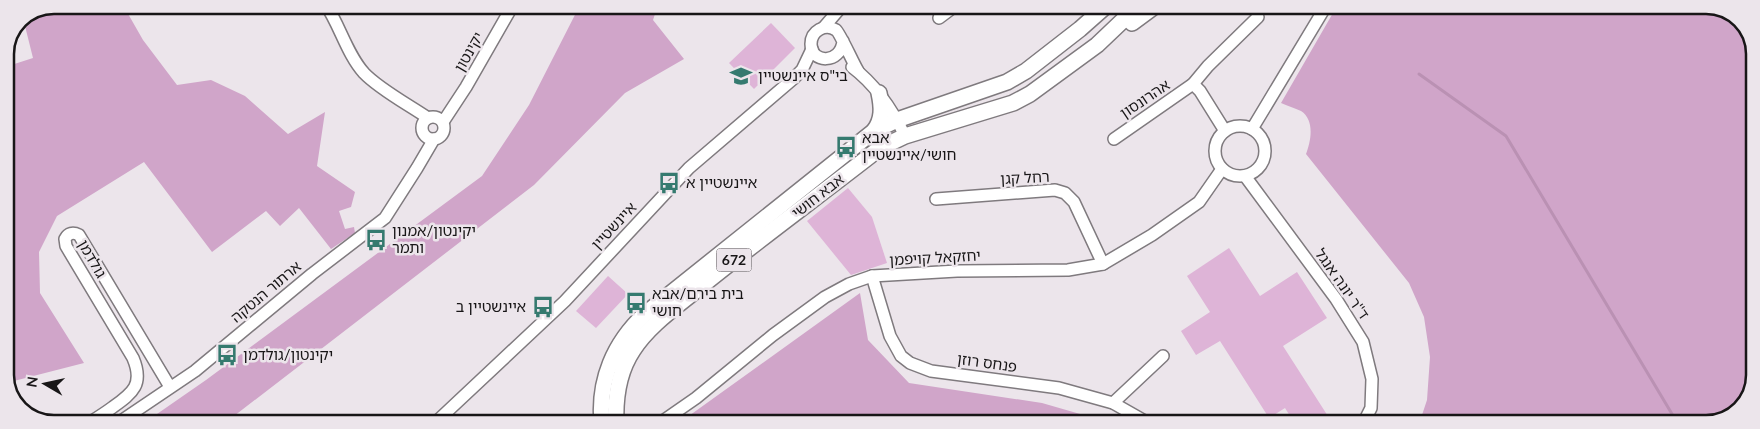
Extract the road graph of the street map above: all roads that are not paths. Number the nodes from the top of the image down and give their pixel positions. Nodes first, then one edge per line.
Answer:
1 (333, 14) edge
2 (508, 14) edge
3 (836, 14) edge
4 (842, 14) edge
5 (944, 14) edge
6 (1097, 14) edge
7 (1130, 14) edge
8 (1144, 14) edge
9 (1321, 14) edge
10 (1258, 17) dead end
11 (939, 18) dead end
12 (824, 27) junction
13 (841, 37) junction
14 (1097, 45) junction
15 (812, 49) junction
16 (833, 58) junction
17 (858, 71) junction
18 (1193, 84) junction
19 (879, 93) junction
20 (897, 120) junction
21 (431, 126) junction
22 (1252, 129) junction
23 (874, 131) junction
24 (1224, 131) junction
25 (905, 136) junction
26 (1114, 139) dead end
27 (1222, 169) junction
28 (1245, 176) junction
29 (936, 199) dead end
30 (1103, 264) junction
31 (872, 276) junction
32 (1163, 356) dead end
33 (170, 387) junction
34 (1113, 402) junction
35 (101, 415) edge
36 (130, 415) edge
37 (443, 415) edge
38 (602, 415) edge
39 (616, 415) edge
40 (672, 415) edge
41 (1135, 415) edge
42 (1368, 415) edge

1 - 21 street
2 - 21 street, יקינטון
3 - 12 street
4 - 13 street
5 - 11 street
6 - 20 main road, אבא חושי / 672
7 - 14 main road, אבא חושי / 672
8 - 14 main road
9 - 22 street
10 - 18 street, אהרונסון
12 - 13 street
12 - 15 street
13 - 16 street
13 - 17 street
14 - 25 main road, אבא חושי / 672
15 - 16 street
15 - 37 street, איינשטיין
16 - 17 street
17 - 19 street
18 - 24 street, אהרונסון
18 - 26 street, אהרונסון
19 - 20 street
19 - 23 main road
20 - 23 main road, אבא חושי / 672
20 - 25 street
21 - 33 street, ארתור הנטקה
22 - 24 street
22 - 28 street
23 - 38 main road, אבא חושי / 672
24 - 27 street
25 - 39 main road, אבא חושי / 672
27 - 28 street
27 - 30 street, יחזקאל קויפמן
28 - 42 street, ד''ר יונה אנגל
29 - 30 street, רחל קגן
30 - 31 street, יחזקאל קויפמן
31 - 34 street, פנחס רוזן
31 - 40 street, יחזקאל קויפמן
32 - 34 street
33 - 35 street, גולדמן
33 - 36 street, ארתור הנטקה
34 - 41 street, פנחס רוזן

